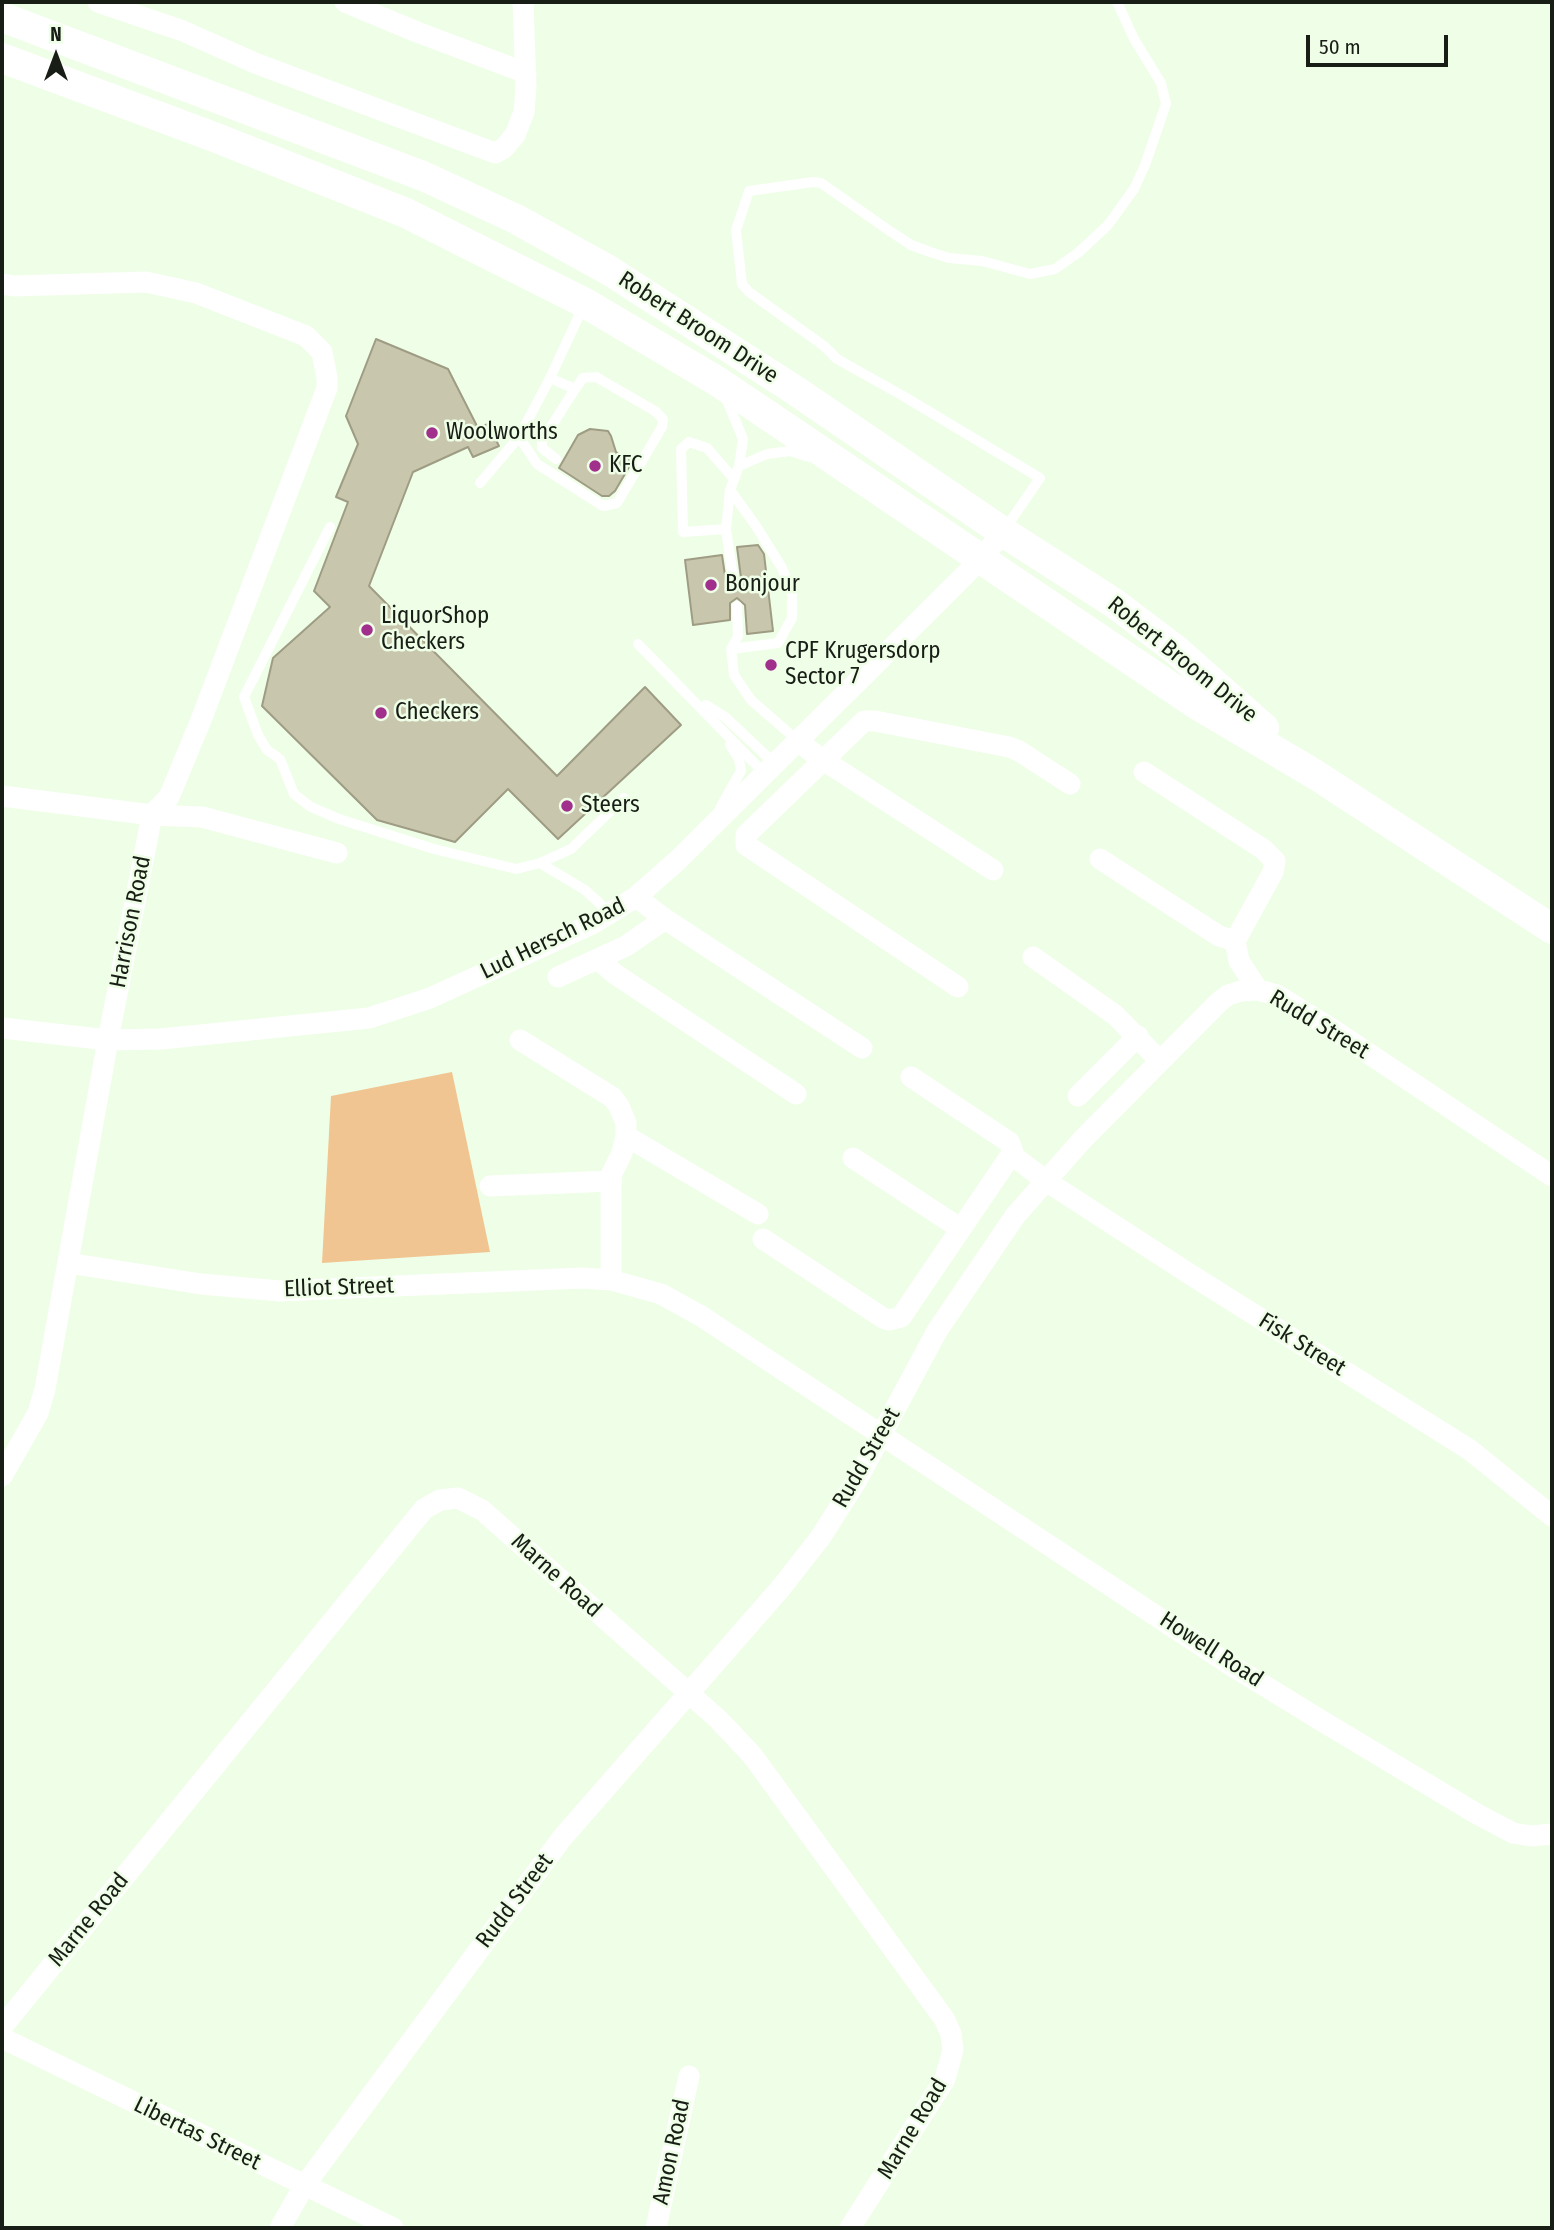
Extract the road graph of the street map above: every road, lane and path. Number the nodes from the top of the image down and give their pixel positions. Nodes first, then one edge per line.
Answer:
1 (99, 2) edge
2 (345, 2) edge
3 (523, 2) edge
4 (1117, 2) edge
5 (141, 8) edge
6 (2, 17) edge
7 (2, 58) edge
8 (526, 73) junction
9 (2, 284) edge
10 (585, 303) junction
11 (550, 378) junction
12 (717, 381) junction
13 (575, 389) junction
14 (519, 437) junction
15 (556, 459) dead end
16 (835, 460) junction
17 (739, 466) junction
18 (734, 479) junction
19 (480, 483) dead end
20 (730, 490) junction
21 (330, 527) dead end
22 (726, 529) junction
23 (1003, 532) junction
24 (980, 560) junction
25 (733, 578) dead end
26 (737, 606) dead end
27 (639, 644) dead end
28 (731, 649) junction
29 (692, 696) junction
30 (797, 740) junction
31 (823, 760) junction
32 (769, 768) junction
33 (1144, 772) dead end
34 (1316, 775) junction
35 (1070, 783) dead end
36 (2, 796) edge
37 (624, 798) dead end
38 (152, 815) junction
39 (708, 829) junction
40 (337, 853) dead end
41 (1100, 859) dead end
42 (540, 863) junction
43 (993, 870) dead end
44 (636, 897) junction
45 (611, 914) junction
46 (665, 919) junction
47 (1552, 929) edge
48 (1235, 941) junction
49 (1033, 957) dead end
50 (599, 960) junction
51 (558, 977) dead end
52 (958, 987) dead end
53 (1258, 990) junction
54 (2, 1028) edge
55 (1138, 1036) junction
56 (108, 1040) junction
57 (520, 1040) dead end
58 (863, 1048) dead end
59 (1160, 1061) junction
60 (911, 1077) dead end
61 (796, 1094) dead end
62 (1078, 1096) dead end
63 (626, 1136) junction
64 (1012, 1155) junction
65 (853, 1158) dead end
66 (1552, 1176) edge
67 (611, 1181) junction
68 (1046, 1181) junction
69 (490, 1186) dead end
70 (758, 1214) dead end
71 (961, 1229) junction
72 (763, 1239) dead end
73 (68, 1262) junction
74 (611, 1280) junction
75 (882, 1435) junction
76 (2, 1476) edge
77 (1552, 1516) edge
78 (689, 1692) junction
79 (1552, 1834) edge
80 (2, 2027) edge
81 (2, 2038) edge
82 (689, 2076) dead end
83 (304, 2186) junction
84 (280, 2228) edge
85 (393, 2228) edge
86 (656, 2228) edge
87 (850, 2228) edge

1 - 5 street
2 - 8 street
3 - 8 street
4 - 23 lane
5 - 8 street
6 - 23 street, Robert Broom Drive
7 - 10 street, Robert Broom Drive
9 - 38 street, Harrison Road
10 - 11 lane
10 - 12 street, Robert Broom Drive
11 - 13 lane
11 - 14 lane
12 - 16 street, Robert Broom Drive
12 - 17 lane
13 - 14 lane
13 - 15 lane
14 - 19 lane
16 - 17 lane
16 - 24 street, Robert Broom Drive
17 - 18 lane
18 - 20 lane
18 - 22 lane
20 - 22 lane
20 - 28 lane
21 - 42 lane
22 - 25 lane
23 - 24 street, Lud Hersch Road
23 - 34 street, Robert Broom Drive
24 - 30 street, Lud Hersch Road
24 - 34 street, Robert Broom Drive
26 - 28 lane
27 - 29 lane
28 - 30 lane
29 - 32 lane
29 - 39 lane
30 - 31 street
30 - 32 street, Lud Hersch Road
31 - 35 street
31 - 43 street
31 - 52 street
32 - 39 street, Lud Hersch Road
33 - 48 street
34 - 47 street, Robert Broom Drive
36 - 38 street
37 - 42 lane
38 - 40 street
38 - 56 street, Harrison Road
39 - 44 street, Lud Hersch Road
41 - 48 street
42 - 45 lane
44 - 45 street, Lud Hersch Road
44 - 46 street
45 - 56 street, Lud Hersch Road
46 - 50 street
46 - 58 street
48 - 53 street
49 - 55 street
50 - 51 street
50 - 61 street
53 - 59 street, Rudd Street
53 - 66 street, Rudd Street
54 - 56 street, Lud Hersch Road
55 - 59 street
55 - 62 street
56 - 73 street, Harrison Road
57 - 63 street
59 - 68 street, Rudd Street
60 - 64 street, Fisk Street
63 - 67 street
63 - 70 street
64 - 68 street, Fisk Street
64 - 71 street
65 - 71 street
67 - 69 street
67 - 74 street
68 - 75 street, Rudd Street
68 - 77 street, Fisk Street
71 - 72 street
73 - 74 street, Elliot Street
73 - 76 street, Harrison Road
74 - 75 street, Elliot Street
75 - 78 street, Rudd Street
75 - 79 street, Howell Road
78 - 80 street, Marne Road
78 - 83 street, Rudd Street
78 - 87 street, Marne Road
81 - 83 street, Libertas Street
82 - 86 street, Amon Road
83 - 84 street, Rudd Street
83 - 85 street, Libertas Street

